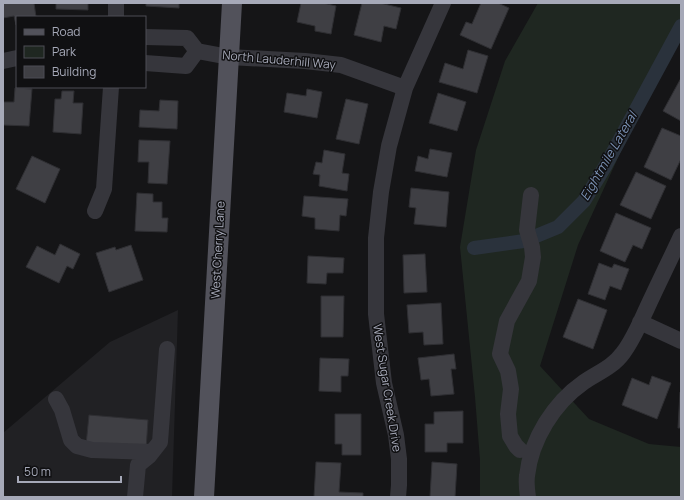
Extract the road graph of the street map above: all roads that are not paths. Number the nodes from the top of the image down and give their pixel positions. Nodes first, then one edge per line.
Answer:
1 (116, 3) edge
2 (232, 3) edge
3 (443, 3) edge
4 (116, 16) edge
5 (146, 37) edge
6 (197, 51) junction
7 (229, 57) junction
8 (16, 58) edge
9 (3, 61) edge
10 (146, 63) edge
11 (111, 88) edge
12 (405, 88) junction
13 (531, 195) dead end
14 (95, 211) dead end
15 (681, 236) edge
16 (640, 322) junction
17 (681, 341) edge
18 (167, 349) dead end
19 (56, 399) dead end
20 (520, 450) dead end
21 (152, 452) junction
22 (135, 497) edge
23 (204, 497) edge
24 (398, 497) edge
25 (528, 497) edge

1 - 4 street
2 - 7 main road, West Cherry Lane
3 - 12 street, West Sugar Creek Drive
5 - 6 street
6 - 7 street, North Lauderhill Way
6 - 10 street
7 - 12 street, North Lauderhill Way
7 - 23 main road, West Cherry Lane
8 - 9 street
11 - 14 street
12 - 24 street, West Sugar Creek Drive
13 - 20 street
15 - 16 street
16 - 17 street
16 - 25 street
18 - 21 street
19 - 21 street
21 - 22 street

